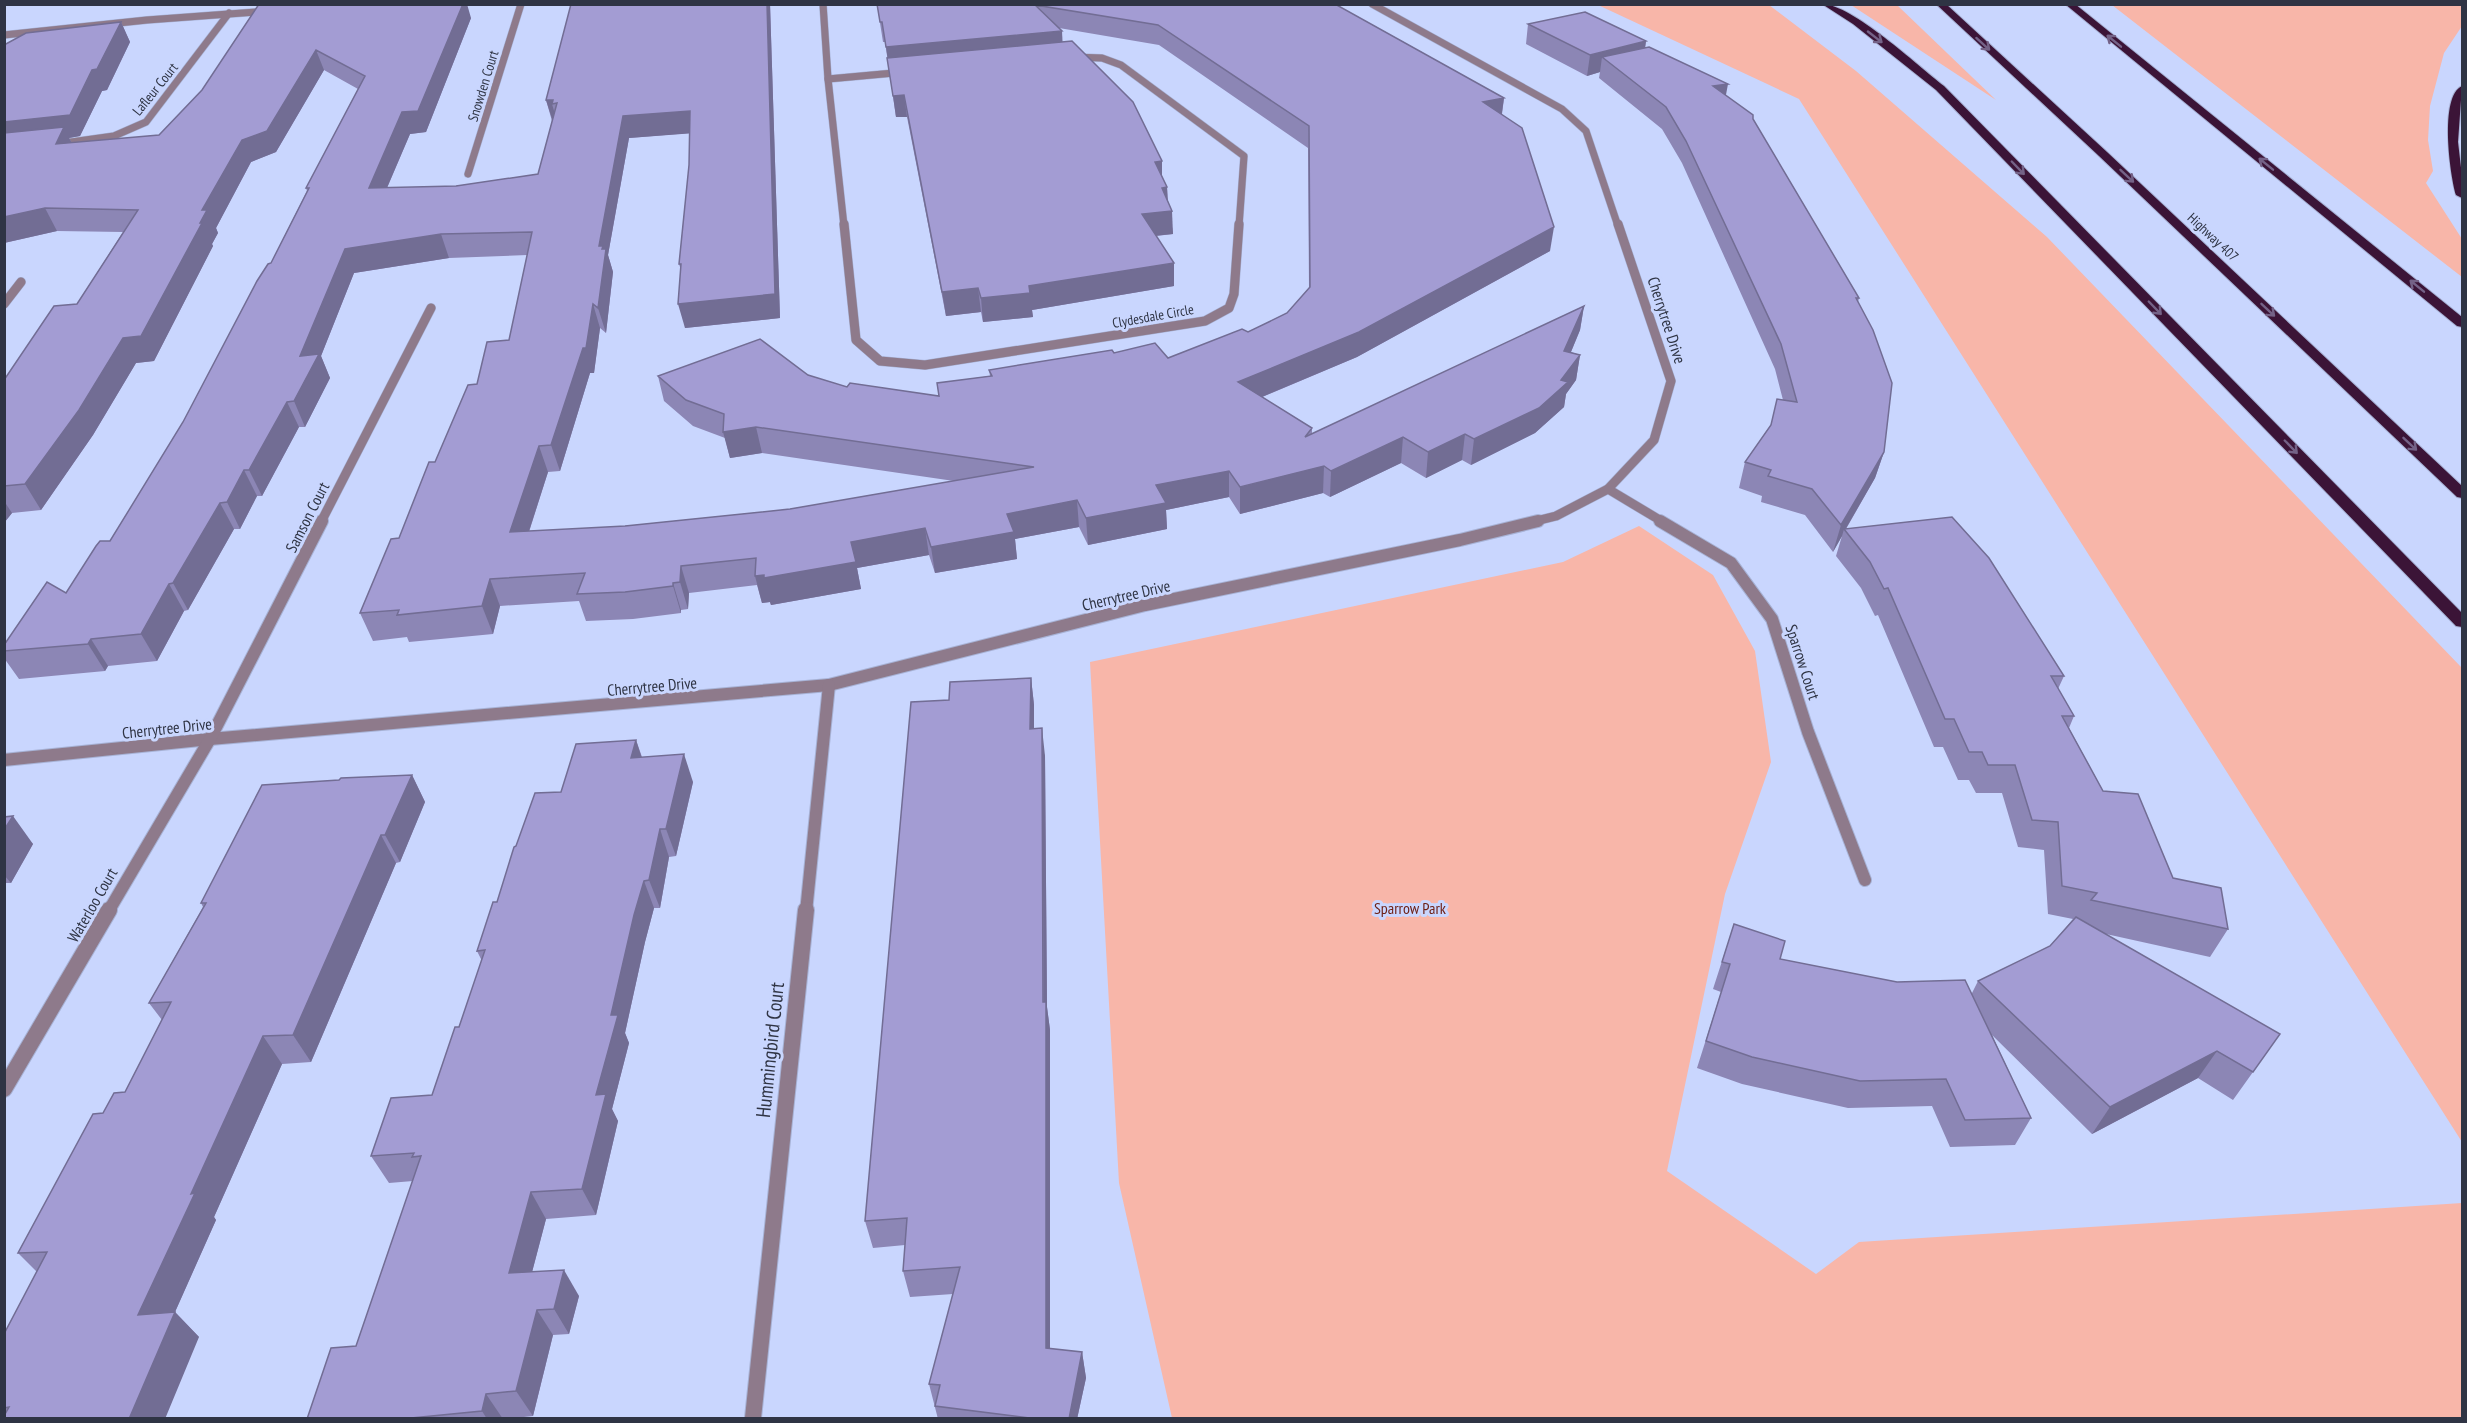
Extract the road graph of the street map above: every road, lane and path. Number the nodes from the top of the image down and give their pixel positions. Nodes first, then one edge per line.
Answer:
1 (521, 4) edge
2 (823, 4) edge
3 (1372, 4) edge
4 (1826, 4) edge
5 (1940, 4) edge
6 (2069, 4) edge
7 (284, 11) edge
8 (229, 13) junction
9 (4, 35) edge
10 (1061, 57) edge
11 (910, 72) edge
12 (828, 80) junction
13 (2463, 89) edge
14 (52, 145) edge
15 (468, 174) dead end
16 (2463, 195) edge
17 (21, 282) dead end
18 (4, 304) edge
19 (431, 308) dead end
20 (2463, 323) edge
21 (1608, 489) junction
22 (2463, 494) edge
23 (2463, 622) edge
24 (829, 685) junction
25 (210, 739) junction
26 (4, 760) edge
27 (1865, 880) dead end
28 (4, 1089) edge
29 (753, 1419) edge

1 - 15 street, Snowden Court
2 - 12 street, Clydesdale Circle
3 - 21 street, Cherrytree Drive
4 -> 23 highway
5 -> 22 highway, Highway 407
20 -> 6 highway
7 - 8 street
8 - 9 street
8 - 14 street, Lafleur Court
10 - 12 street, Clydesdale Circle
11 - 12 street
13 - 16 highway
17 - 18 street
19 - 25 street, Samson Court
21 - 24 street, Cherrytree Drive
21 - 27 street, Sparrow Court
24 - 25 street, Cherrytree Drive
24 - 29 street, Hummingbird Court
25 - 26 street, Cherrytree Drive
25 - 28 street, Waterloo Court

